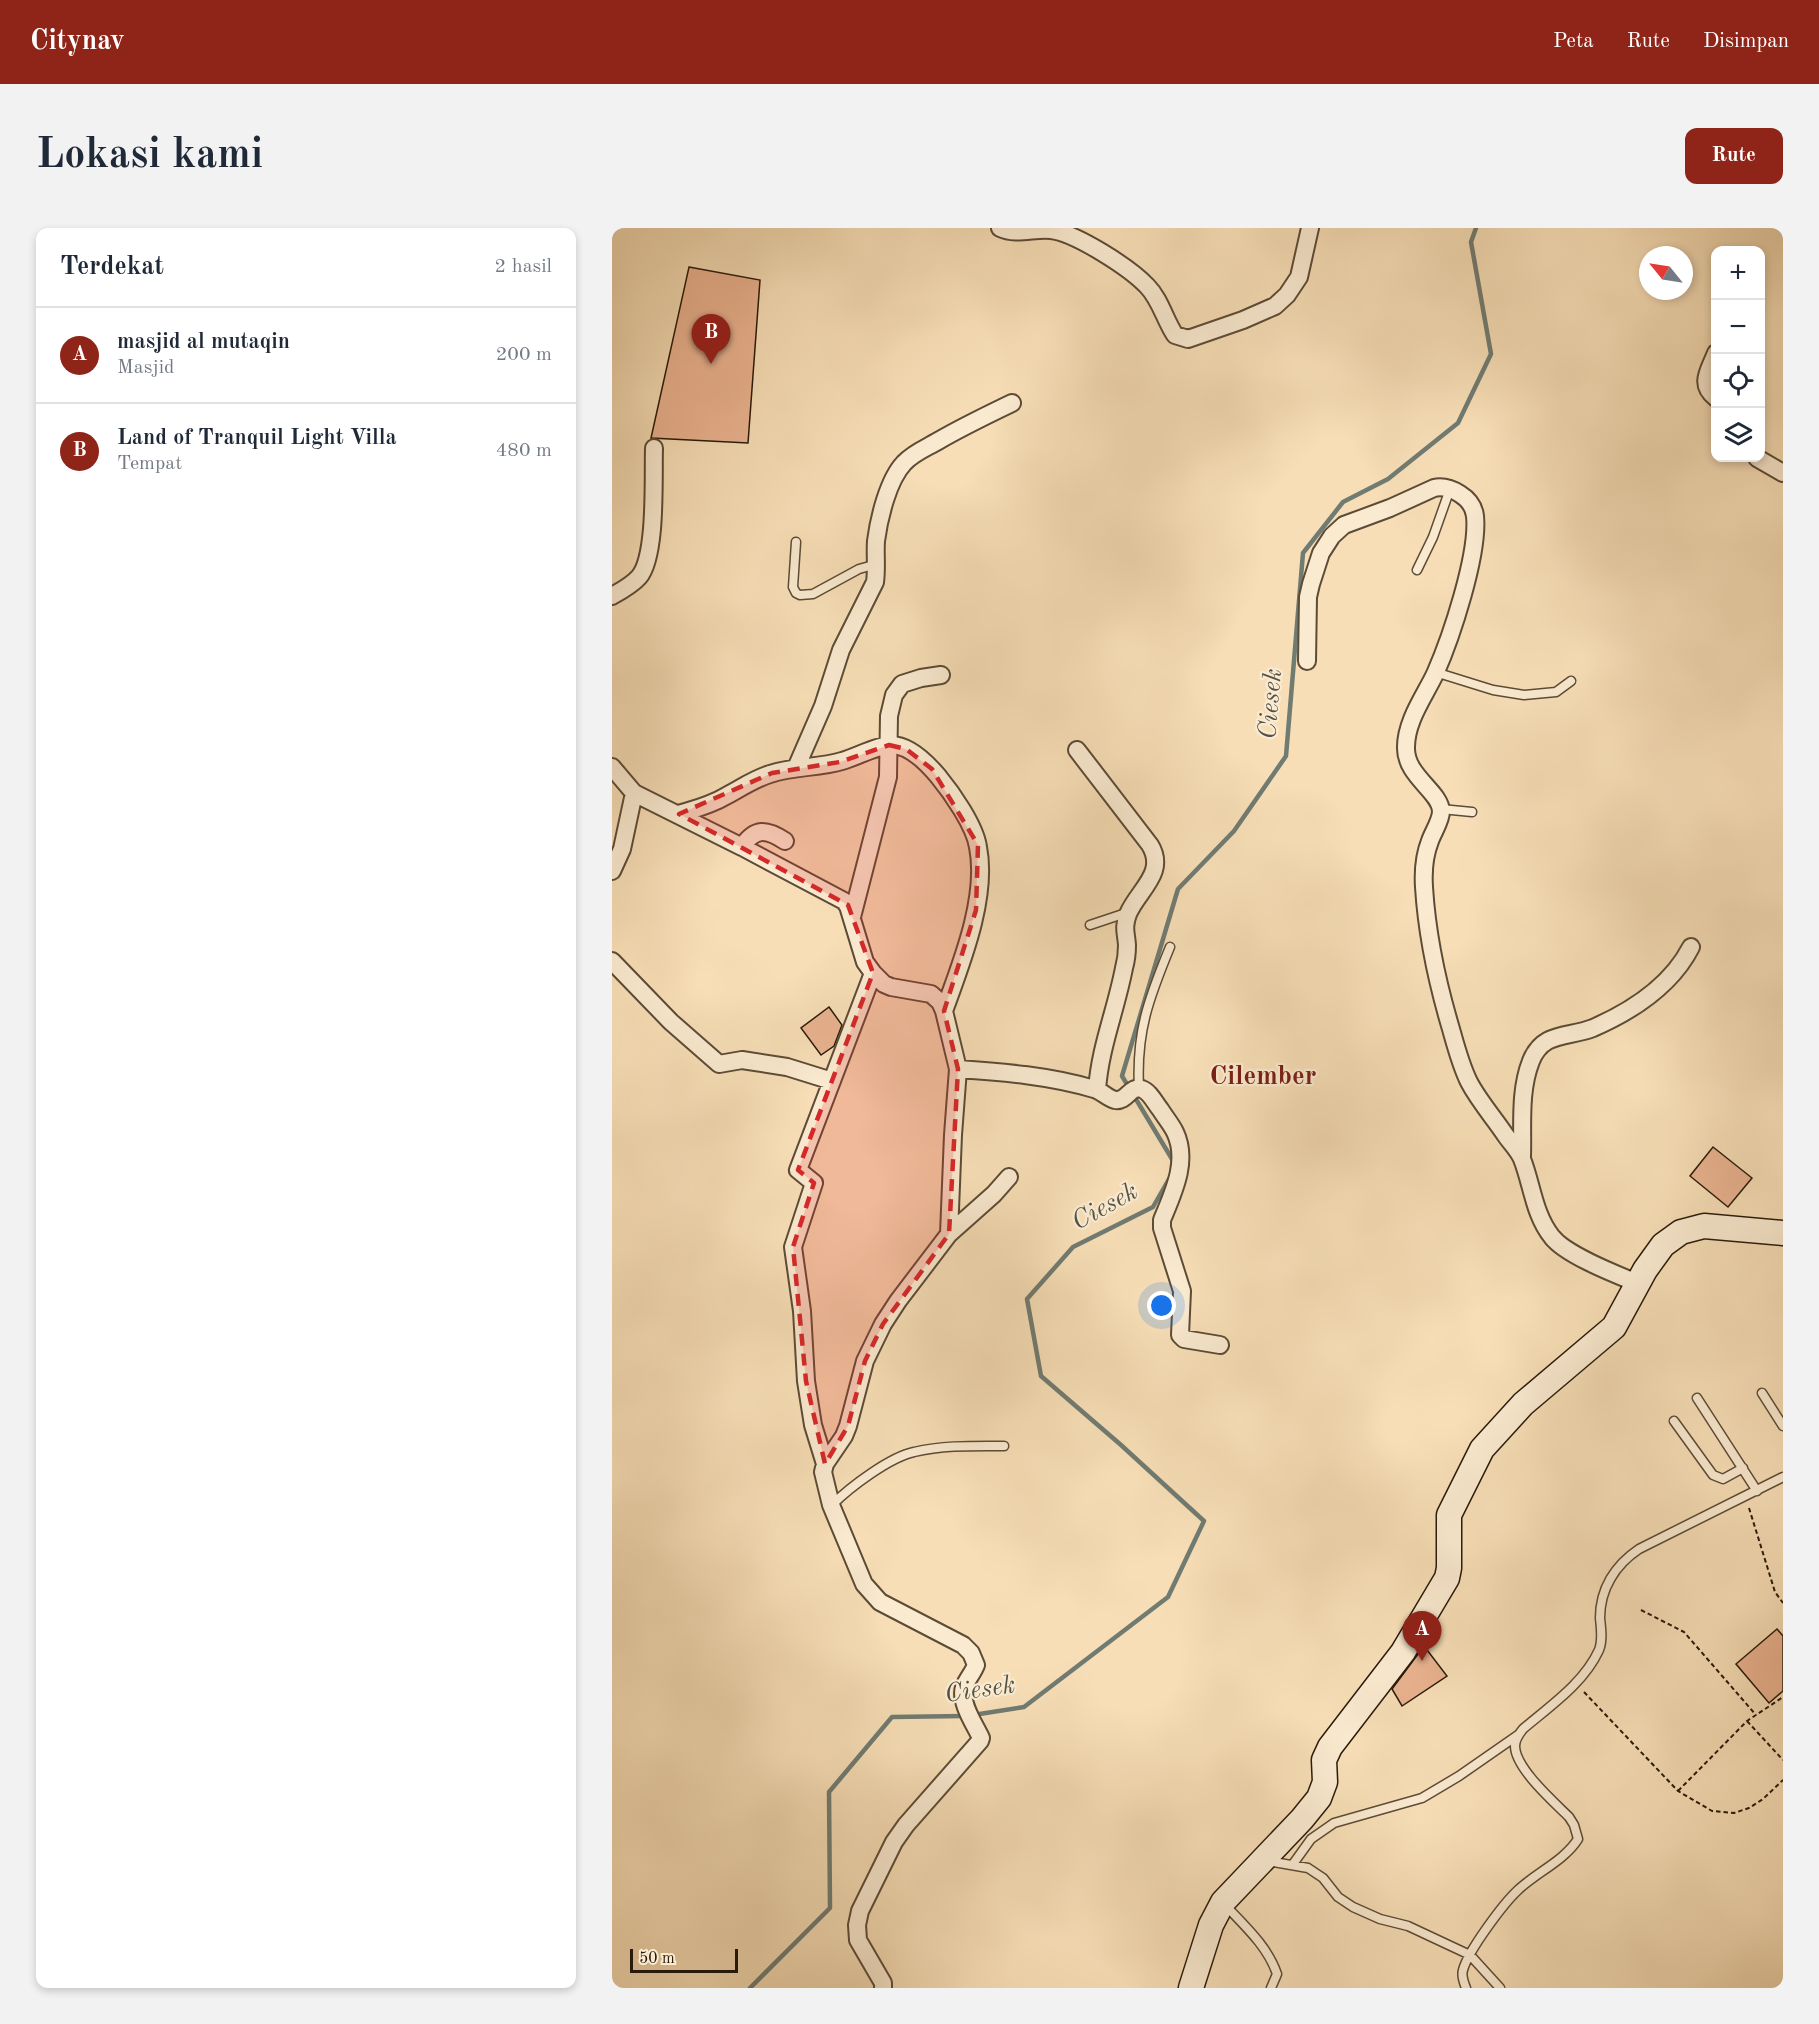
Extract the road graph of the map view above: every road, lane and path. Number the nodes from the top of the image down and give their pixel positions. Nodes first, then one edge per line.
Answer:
1 (1000, 228) edge
2 (1310, 228) edge
3 (1711, 368) edge
4 (1711, 394) edge
5 (1012, 404) dead end
6 (654, 448) dead end
7 (1764, 462) edge
8 (1783, 473) edge
9 (1450, 489) junction
10 (796, 542) dead end
11 (877, 564) junction
12 (1417, 570) dead end
13 (612, 596) edge
14 (1307, 662) dead end
15 (1435, 672) junction
16 (941, 675) dead end
17 (1571, 681) dead end
18 (889, 745) junction
19 (1077, 750) dead end
20 (612, 767) edge
21 (796, 768) junction
22 (634, 793) junction
23 (1441, 809) junction
24 (1472, 812) dead end
25 (679, 814) junction
26 (785, 841) dead end
27 (742, 847) junction
28 (612, 871) edge
29 (1129, 912) junction
30 (851, 918) junction
31 (1090, 925) dead end
32 (1170, 947) dead end
33 (1691, 947) dead end
34 (612, 961) edge
35 (873, 974) junction
36 (944, 1011) junction
37 (958, 1069) junction
38 (832, 1081) junction
39 (1137, 1088) junction
40 (1097, 1090) junction
41 (1522, 1157) junction
42 (1009, 1177) dead end
43 (1783, 1233) edge
44 (949, 1234) junction
45 (1637, 1283) junction
46 (1220, 1345) dead end
47 (1762, 1393) dead end
48 (1697, 1398) dead end
49 (1674, 1421) dead end
50 (1783, 1426) edge
51 (1004, 1446) dead end
52 (825, 1464) junction
53 (1743, 1468) junction
54 (1783, 1478) edge
55 (1757, 1491) junction
56 (1746, 1496) junction
57 (831, 1505) junction
58 (1783, 1603) edge
59 (1641, 1610) dead end
60 (1576, 1683) junction
61 (1783, 1697) edge
62 (1756, 1715) junction
63 (1747, 1721) junction
64 (1518, 1735) junction
65 (1783, 1760) edge
66 (1783, 1780) edge
67 (1678, 1791) junction
68 (1262, 1860) junction
69 (1293, 1864) junction
70 (1223, 1902) junction
71 (1470, 1955) junction
72 (883, 1988) edge
73 (1191, 1988) edge
74 (1271, 1988) edge
75 (1466, 1988) edge
76 (1500, 1988) edge

1 - 2 street
3 - 4 street
5 - 11 street
6 - 13 street
7 - 8 street
9 - 12 lane
9 - 14 street
9 - 15 street
10 - 11 lane
11 - 21 street
15 - 17 lane
15 - 23 street
16 - 18 street
18 - 21 street
18 - 30 street
18 - 36 street
19 - 29 street
20 - 22 street
21 - 25 street
22 - 25 street
22 - 28 street
23 - 24 lane
23 - 41 street
25 - 27 street
26 - 27 street
27 - 30 street
29 - 31 lane
29 - 40 street
30 - 35 street
32 - 39 lane
33 - 41 street
34 - 38 street
35 - 36 street
35 - 38 street
36 - 37 street
37 - 40 street
37 - 44 street
38 - 52 street
39 - 40 street
39 - 46 street
41 - 45 street
42 - 44 street
43 - 45 street
44 - 52 street
45 - 68 street
47 - 50 lane
48 - 53 lane
49 - 53 lane
51 - 57 lane
52 - 57 street
53 - 55 lane
54 - 55 lane
55 - 56 lane
56 - 58 path
56 - 60 lane
57 - 72 street
59 - 62 path
60 - 64 lane
60 - 67 path
61 - 62 path
62 - 63 path
63 - 65 path
63 - 67 path
64 - 69 lane
64 - 71 lane
66 - 67 path
68 - 69 lane
68 - 70 street
69 - 71 lane
70 - 73 street
70 - 74 lane
71 - 75 lane
71 - 76 lane

